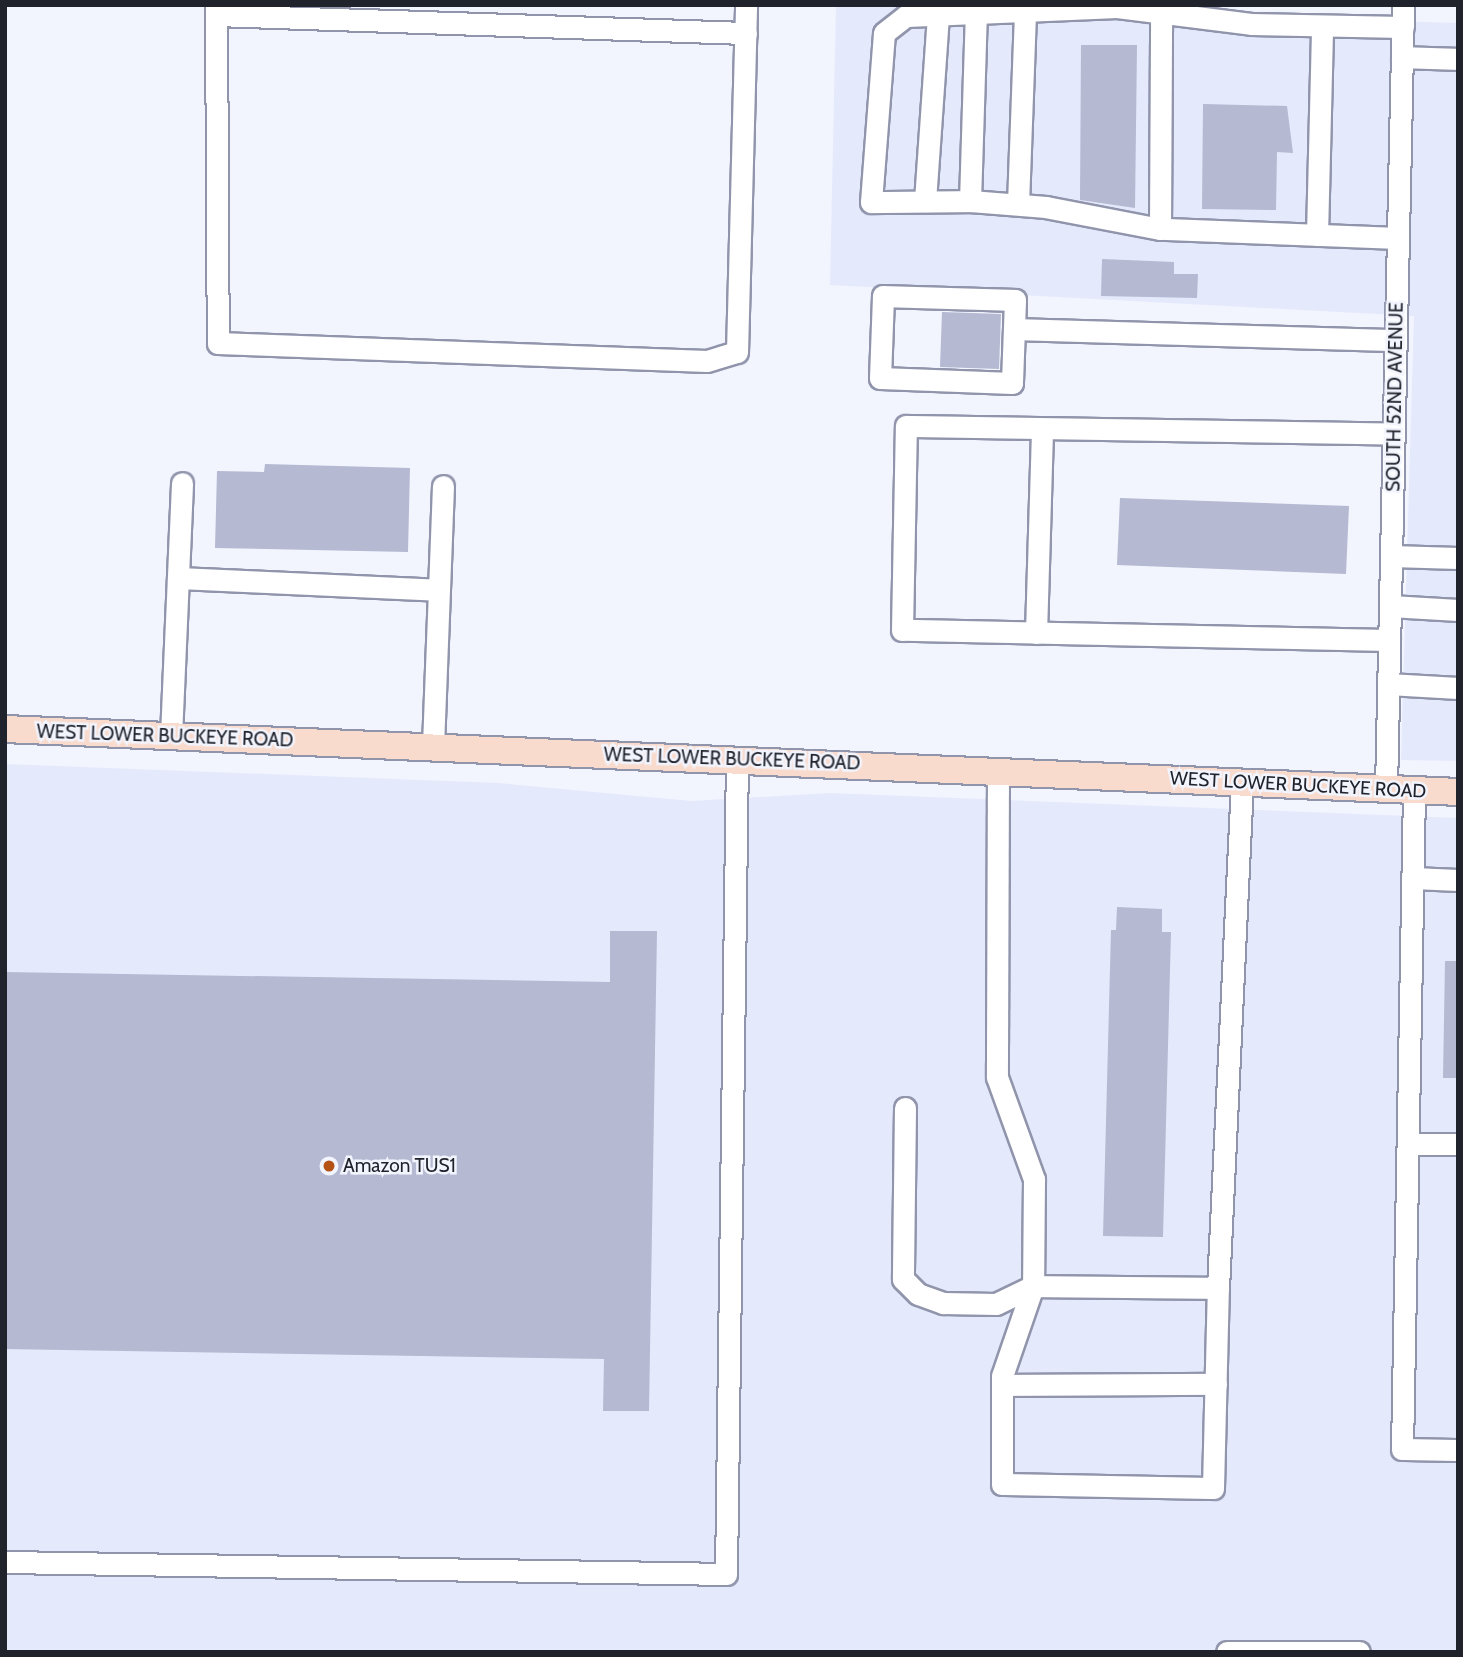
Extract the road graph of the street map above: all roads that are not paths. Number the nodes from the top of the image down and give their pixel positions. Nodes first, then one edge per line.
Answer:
1 (746, 5) edge
2 (1403, 5) edge
3 (1117, 7) edge
4 (216, 10) edge
5 (1025, 10) junction
6 (976, 13) junction
7 (1161, 13) junction
8 (938, 14) junction
9 (1322, 26) junction
10 (1403, 27) junction
11 (746, 33) junction
12 (1402, 57) junction
13 (1458, 59) edge
14 (925, 201) junction
15 (970, 201) junction
16 (1018, 204) junction
17 (1160, 229) junction
18 (1317, 235) junction
19 (1398, 238) junction
20 (1015, 330) junction
21 (1396, 340) junction
22 (1042, 429) junction
23 (1394, 434) junction
24 (182, 483) dead end
25 (443, 486) dead end
26 (1391, 556) junction
27 (1458, 558) edge
28 (178, 578) junction
29 (438, 590) junction
30 (1390, 606) junction
31 (1458, 610) edge
32 (1036, 633) junction
33 (1389, 640) junction
34 (1388, 684) junction
35 (1458, 688) edge
36 (5, 729) edge
37 (171, 736) junction
38 (433, 746) junction
39 (737, 758) junction
40 (998, 770) junction
41 (1242, 782) junction
42 (1386, 789) junction
43 (1414, 790) junction
44 (1458, 792) edge
45 (1413, 878) junction
46 (1458, 880) edge
47 (905, 1108) dead end
48 (1408, 1143) junction
49 (1458, 1144) edge
50 (1033, 1286) junction
51 (1218, 1287) junction
52 (1216, 1384) junction
53 (1002, 1385) junction
54 (1458, 1450) edge
55 (5, 1562) edge
56 (1227, 1652) edge
57 (1359, 1652) edge

1 - 11 street
2 - 10 street, SOUTH 52ND AVENUE
3 - 5 street
3 - 7 street
4 - 11 street
4 - 11 street
5 - 6 street
5 - 16 street
6 - 8 street
6 - 15 street
7 - 9 street
7 - 17 street
8 - 14 street
8 - 14 street
9 - 10 street
9 - 18 street
10 - 12 street, SOUTH 52ND AVENUE
12 - 13 street
12 - 19 street, SOUTH 52ND AVENUE
14 - 15 street
15 - 16 street
16 - 17 street
17 - 18 street
18 - 19 street
19 - 21 street, SOUTH 52ND AVENUE
20 - 20 street
20 - 21 street
21 - 23 street, SOUTH 52ND AVENUE
22 - 23 street
22 - 32 street
22 - 32 street
23 - 26 street, SOUTH 52ND AVENUE
24 - 28 street
25 - 29 street
26 - 27 street
26 - 30 street, SOUTH 52ND AVENUE
28 - 29 street
28 - 37 street
29 - 38 street
30 - 31 street
30 - 33 street, SOUTH 52ND AVENUE
32 - 33 street
33 - 34 street, SOUTH 52ND AVENUE
34 - 35 street
34 - 42 street, SOUTH 52ND AVENUE
36 - 37 main road, WEST LOWER BUCKEYE ROAD
37 - 38 main road, WEST LOWER BUCKEYE ROAD
38 - 39 main road, WEST LOWER BUCKEYE ROAD
39 - 40 main road, WEST LOWER BUCKEYE ROAD
39 - 55 street
40 - 41 main road, WEST LOWER BUCKEYE ROAD
40 - 50 street
41 - 42 main road, WEST LOWER BUCKEYE ROAD
41 - 51 street
42 - 43 main road, WEST LOWER BUCKEYE ROAD
43 - 44 main road, WEST LOWER BUCKEYE ROAD
43 - 45 street
45 - 46 street
45 - 48 street
47 - 50 street
48 - 49 street
48 - 54 street
50 - 51 street
50 - 53 street
51 - 52 street
52 - 53 street
52 - 53 street
56 - 57 street

